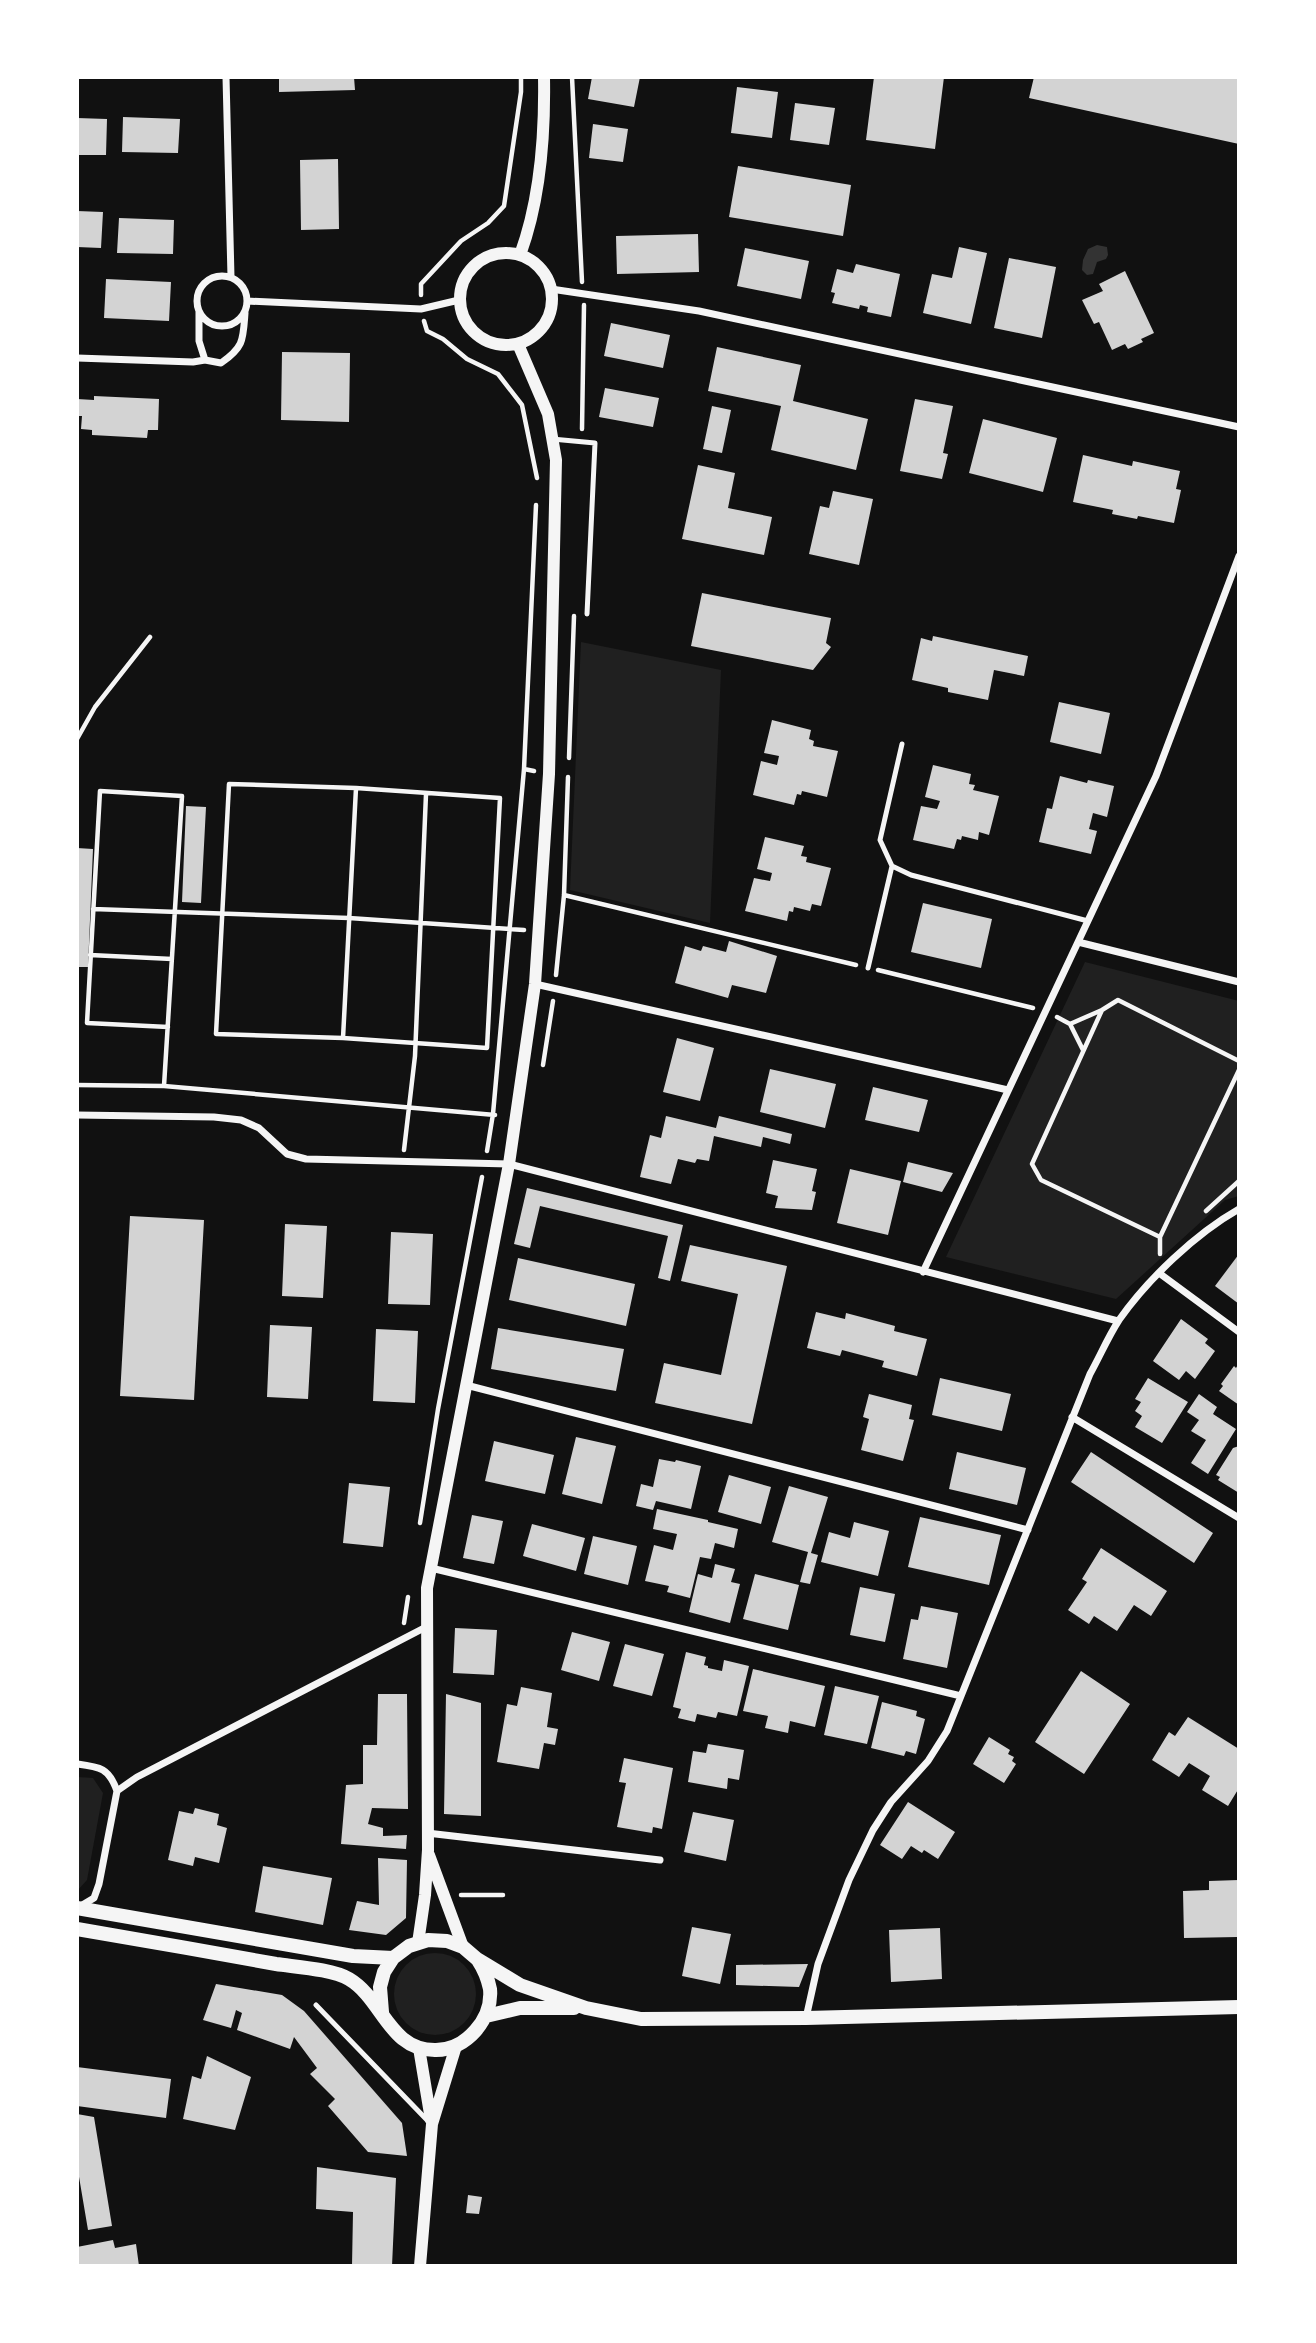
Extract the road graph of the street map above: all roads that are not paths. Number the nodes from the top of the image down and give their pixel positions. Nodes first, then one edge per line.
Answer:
1 (226, 77) edge
2 (544, 77) edge
3 (520, 255) junction
4 (231, 277) junction
5 (551, 289) junction
6 (459, 300) junction
7 (247, 305) junction
8 (198, 312) junction
9 (518, 344) junction
10 (77, 358) edge
11 (205, 360) junction
12 (1239, 427) edge
13 (552, 439) junction
14 (1239, 556) edge
15 (587, 614) dead end
16 (902, 744) dead end
17 (892, 866) junction
18 (1088, 921) junction
19 (1078, 942) junction
20 (868, 968) road end
21 (1239, 982) edge
22 (535, 984) junction
23 (1008, 1090) junction
24 (77, 1115) edge
25 (509, 1164) junction
26 (1239, 1209) edge
27 (923, 1272) junction
28 (1159, 1273) junction
29 (1118, 1321) junction
30 (1239, 1332) edge
31 (466, 1385) junction
32 (1072, 1418) junction
33 (1239, 1518) edge
34 (1028, 1530) junction
35 (431, 1568) junction
36 (426, 1627) junction
37 (961, 1696) junction
38 (77, 1764) edge
39 (117, 1791) junction
40 (426, 1833) junction
41 (428, 1850) junction
42 (660, 1860) dead end
43 (77, 1908) edge
44 (77, 1928) edge
45 (418, 1943) junction
46 (463, 1947) junction
47 (393, 1958) junction
48 (477, 1959) junction
49 (316, 2005) dead end
50 (1239, 2007) edge
51 (586, 2008) junction
52 (382, 2012) junction
53 (486, 2016) junction
54 (806, 2018) junction
55 (456, 2046) junction
56 (418, 2048) junction
57 (432, 2124) junction
58 (420, 2266) edge

1 - 4 street
2 - 3 street
3 - 5 street
3 - 6 street
4 - 7 street
4 - 8 street
5 - 9 street
5 - 12 street
6 - 7 street
6 - 9 street
7 - 8 street
7 - 11 street
8 - 11 street
9 - 13 street
10 - 11 street
13 - 15 lane
13 - 22 street
14 - 18 street
16 - 17 lane
17 - 18 lane
17 - 20 lane
18 - 19 street
19 - 21 street
19 - 23 street
22 - 23 street
22 - 25 street
23 - 27 street
24 - 25 street
25 - 27 street
25 - 31 street
26 - 28 street
27 - 29 street
28 - 29 street
28 - 30 street
29 - 32 street
31 - 34 street
31 - 35 street
32 - 33 street
32 - 34 street
34 - 37 street
35 - 36 street
35 - 37 street
36 - 39 street
36 - 40 street
37 - 54 street
38 - 39 street
39 - 43 street
40 - 41 street
40 - 42 street
41 - 45 street
41 - 46 street
43 - 47 main road
44 - 52 main road
45 - 46 main road
45 - 47 main road
46 - 48 main road
47 - 52 main road
48 - 51 main road
48 - 53 main road
49 - 57 lane
50 - 54 main road
51 - 53 main road
51 - 54 main road
52 - 56 main road
53 - 55 main road
55 - 56 main road
55 - 57 street
56 - 57 street
57 - 58 street

